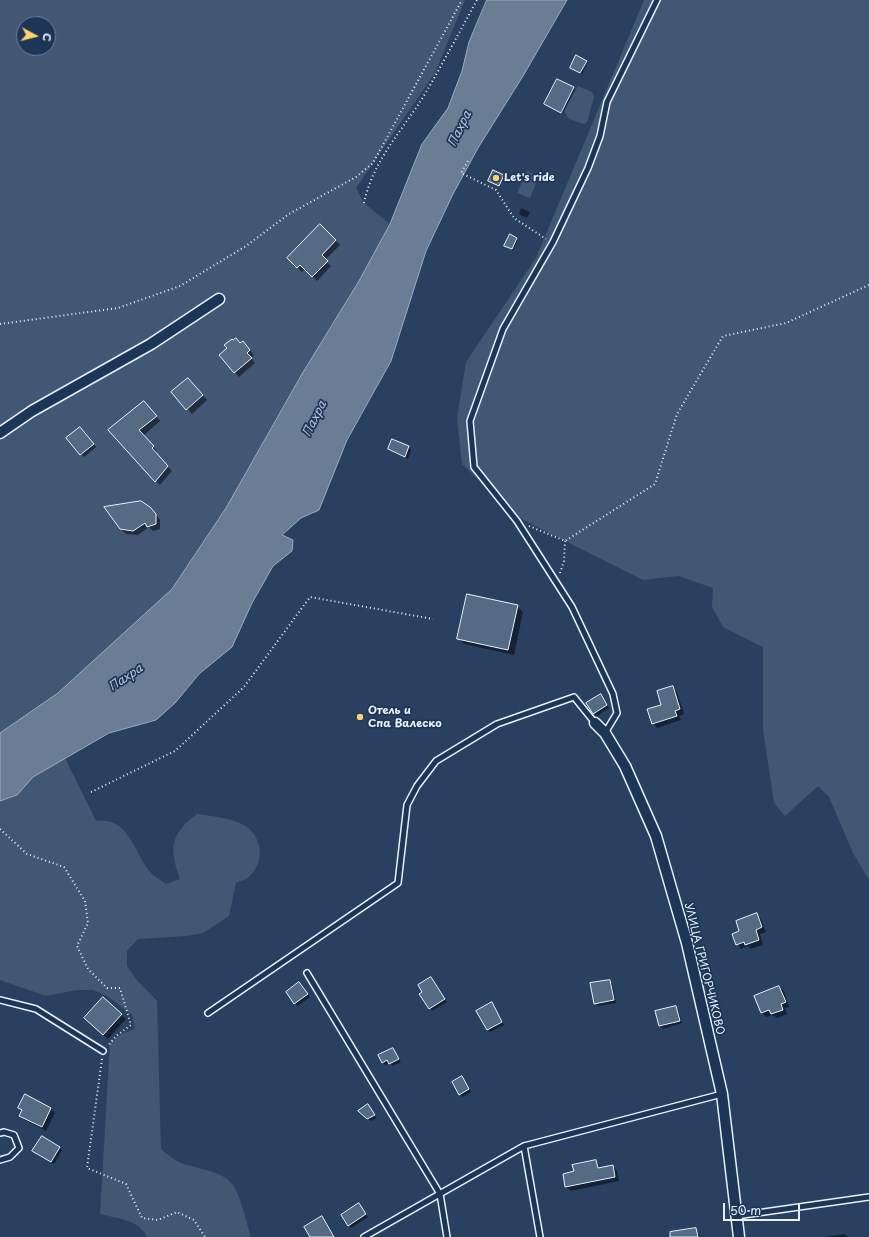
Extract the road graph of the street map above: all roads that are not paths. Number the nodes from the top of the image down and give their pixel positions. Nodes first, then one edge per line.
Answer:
1 (657, 0) edge
2 (219, 299) dead end
3 (0, 433) edge
4 (595, 723) joint
5 (605, 733) junction
6 (307, 973) dead end
7 (0, 1000) edge
8 (208, 1013) dead end
9 (103, 1051) road end
10 (722, 1094) junction
11 (0, 1134) edge
12 (524, 1146) junction
13 (0, 1160) edge
14 (440, 1194) junction
15 (869, 1197) edge
16 (735, 1216) junction
17 (364, 1237) edge
18 (447, 1237) edge
19 (540, 1237) edge
20 (739, 1237) edge

1 - 5 lane
2 - 3 street
4 - 5 street, УЛИЦА ГРИГОРЧИКОВО
4 - 8 lane
5 - 10 street, УЛИЦА ГРИГОРЧИКОВО
6 - 14 lane
7 - 9 lane
10 - 12 lane
10 - 16 street, УЛИЦА ГРИГОРЧИКОВО
11 - 13 lane
12 - 14 lane
12 - 19 lane
14 - 17 lane
14 - 18 lane
15 - 16 lane
16 - 20 street, УЛИЦА ГРИГОРЧИКОВО

